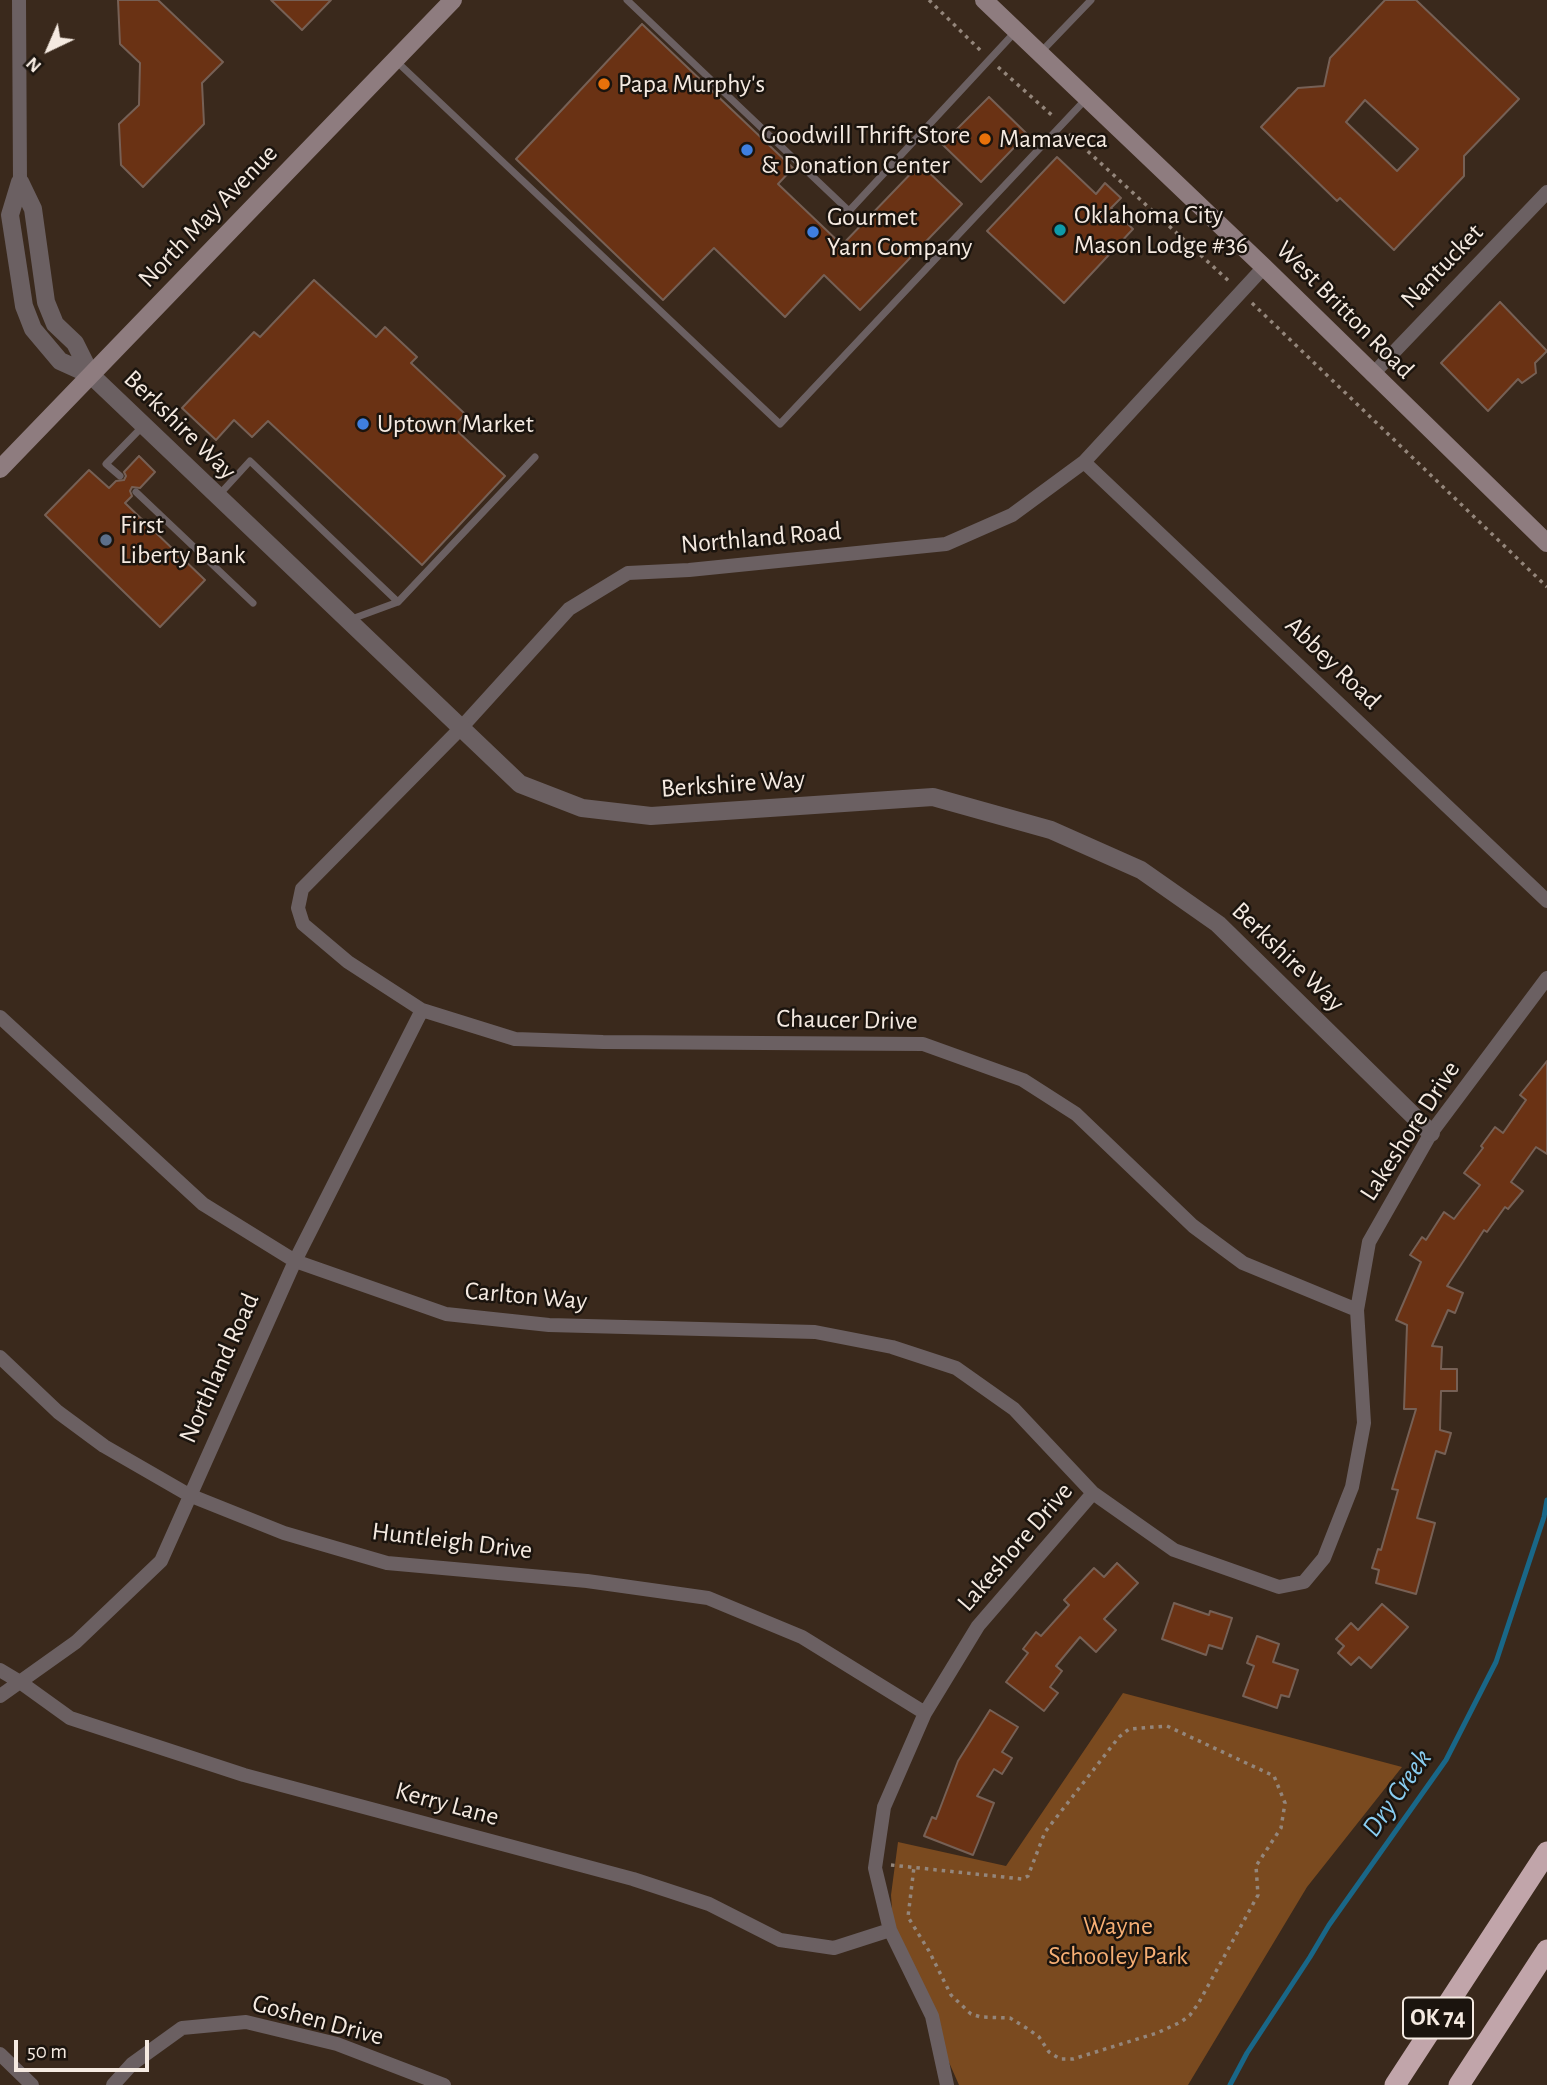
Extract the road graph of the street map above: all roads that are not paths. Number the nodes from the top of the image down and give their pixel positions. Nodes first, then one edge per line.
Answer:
1 (19, 0) edge
2 (453, 0) edge
3 (627, 0) edge
4 (984, 0) edge
5 (1077, 0) edge
6 (1091, 0) edge
7 (1085, 7) junction
8 (1016, 31) junction
9 (1039, 54) junction
10 (395, 60) junction
11 (1086, 99) junction
12 (20, 182) joint
13 (1547, 192) edge
14 (1264, 267) junction
15 (91, 375) junction
16 (1372, 375) junction
17 (142, 426) junction
18 (535, 457) dead end
19 (1084, 461) junction
20 (0, 469) edge
21 (120, 476) dead end
22 (136, 492) dead end
23 (217, 497) junction
24 (1547, 543) edge
25 (398, 602) junction
26 (253, 603) dead end
27 (348, 620) junction
28 (460, 729) junction
29 (1547, 901) edge
30 (298, 908) joint
31 (1547, 978) edge
32 (422, 1010) junction
33 (0, 1017) edge
34 (1431, 1133) junction
35 (295, 1261) junction
36 (1357, 1310) junction
37 (0, 1357) edge
38 (1093, 1493) junction
39 (189, 1495) junction
40 (0, 1670) edge
41 (20, 1682) junction
42 (0, 1696) edge
43 (925, 1713) junction
44 (1547, 1852) edge
45 (890, 1930) junction
46 (1547, 1950) edge
47 (1547, 1964) edge
48 (1519, 1993) junction
49 (0, 2054) edge
50 (32, 2085) edge
51 (113, 2085) edge
52 (444, 2085) edge
53 (947, 2085) edge
54 (1395, 2085) edge
55 (1459, 2085) edge

1 - 12 street
2 - 10 main road, North May Avenue
3 - 8 lane
4 - 8 main road, West Britton Road
5 - 7 lane
6 - 7 lane
7 - 9 lane
8 - 9 main road, West Britton Road
9 - 11 main road, West Britton Road
10 - 11 lane
10 - 15 main road, North May Avenue
11 - 14 main road, West Britton Road
12 - 15 street, Berkshire Way
13 - 16 street, Nantucket
14 - 16 main road, West Britton Road
14 - 19 street, Northland Road
15 - 17 street, Berkshire Way
15 - 20 main road, North May Avenue
16 - 24 main road, West Britton Road
17 - 21 lane
17 - 23 street, Berkshire Way
18 - 25 lane
19 - 28 street, Northland Road
19 - 29 street, Abbey Road
22 - 26 lane
23 - 25 lane
23 - 27 street, Berkshire Way
25 - 27 lane
27 - 28 street, Berkshire Way
28 - 30 street, Northland Road
28 - 34 street, Berkshire Way
30 - 32 street, Chaucer Drive
31 - 34 street, Lakeshore Drive
32 - 35 street, Northland Road
32 - 36 street, Chaucer Drive
33 - 35 street, Carlton Way
34 - 36 street, Lakeshore Drive
35 - 38 street, Carlton Way
35 - 39 street, Northland Road
36 - 38 street, Lakeshore Drive
37 - 39 street, Huntleigh Drive
38 - 43 street, Lakeshore Drive
39 - 41 street, Northland Road
39 - 43 street, Huntleigh Drive
40 - 41 street, Kerry Lane
41 - 42 street, Northland Road
41 - 45 street, Kerry Lane
43 - 45 street, Lakeshore Drive
44 - 54 highway, OK 74
45 - 53 street, Lakeshore Drive
46 - 48 highway, OK 74
47 - 48 highway
48 - 55 highway, OK 74
49 - 50 street
51 - 52 street, Goshen Drive

